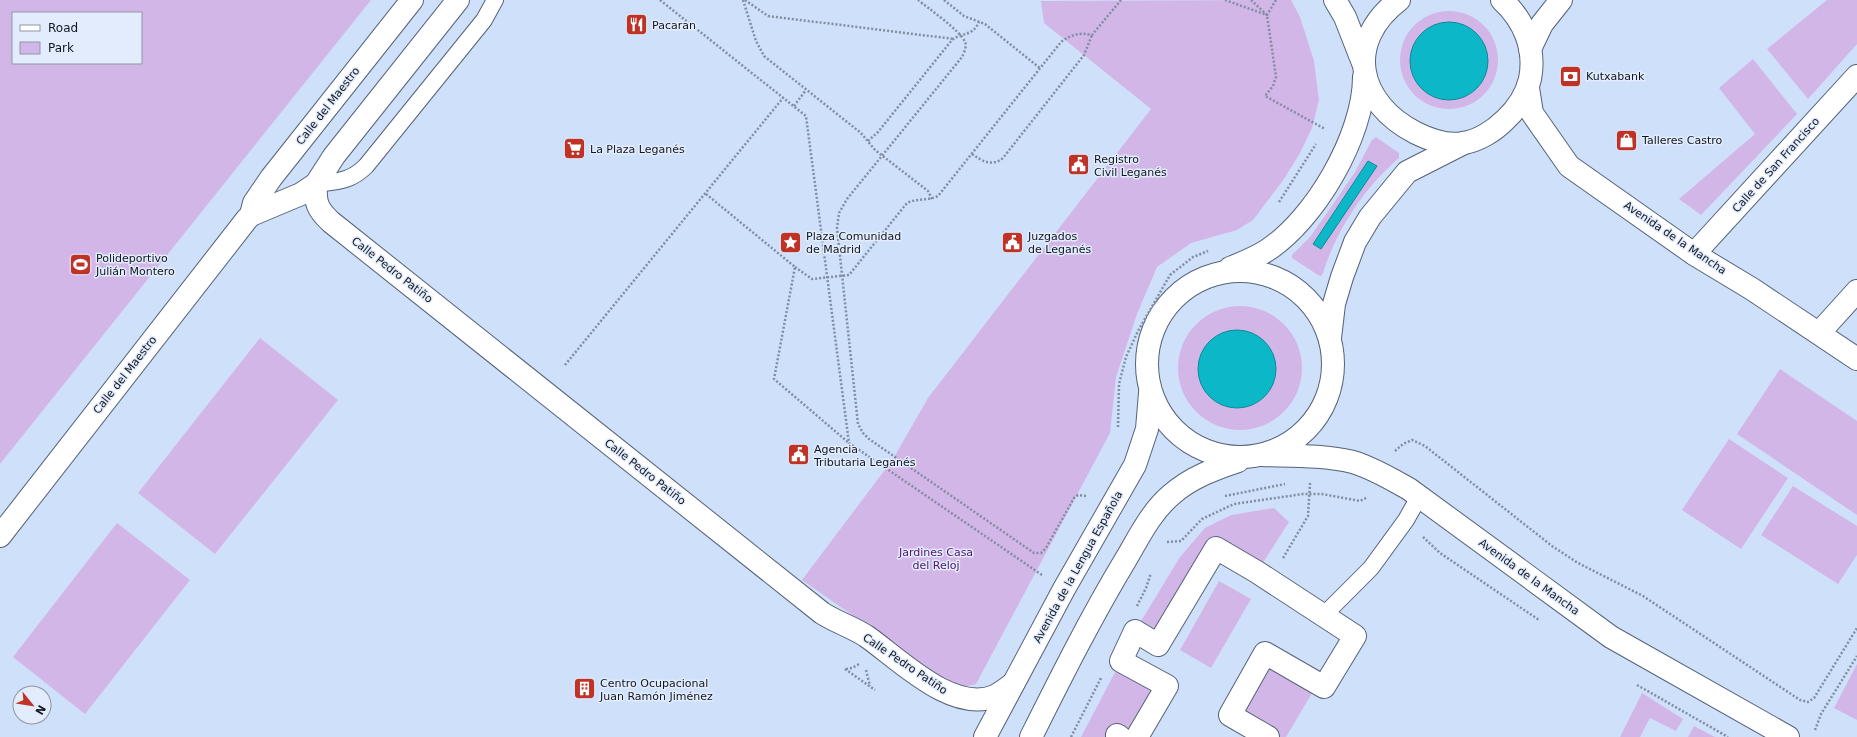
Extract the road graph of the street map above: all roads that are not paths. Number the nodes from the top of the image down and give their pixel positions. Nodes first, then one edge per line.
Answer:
1 (412, 0) edge
2 (458, 0) edge
3 (495, 0) edge
4 (1335, 0) edge
5 (1399, 0) edge
6 (1502, 0) edge
7 (1561, 0) edge
8 (1530, 49) junction
9 (1363, 68) junction
10 (1857, 76) edge
11 (1528, 88) junction
12 (1464, 144) junction
13 (316, 184) junction
14 (251, 215) junction
15 (1694, 254) junction
16 (1220, 273) junction
17 (1857, 290) edge
18 (1818, 333) junction
19 (1330, 343) junction
20 (1857, 359) edge
21 (1150, 390) junction
22 (1253, 457) junction
23 (1419, 496) junction
24 (0, 536) edge
25 (1324, 616) junction
26 (1013, 684) junction
27 (985, 737) edge
28 (1031, 737) edge
29 (1116, 737) edge
30 (1120, 737) edge
31 (1137, 737) edge
32 (1268, 737) edge
33 (1788, 737) edge

1 - 14 main road, Calle del Maestro
2 - 13 main road, Calle del Maestro
3 - 13 lane, Calle del Maestro
4 - 9 main road
5 - 9 main road
6 - 8 main road
7 - 8 main road
8 - 11 main road
9 - 12 main road
9 - 16 main road
10 - 15 main road, Calle de San Francisco
11 - 12 main road
11 - 15 main road, Avenida de la Mancha
12 - 19 main road
13 - 14 main road, Calle del Maestro
13 - 26 main road, Calle Pedro Patiño
14 - 24 main road, Calle del Maestro
15 - 18 main road, Avenida de la Mancha
16 - 19 main road
16 - 21 main road
17 - 18 main road
18 - 20 main road, Avenida de la Mancha
19 - 22 main road
21 - 22 main road, Avenida de la Mancha
21 - 26 main road, Avenida de la Lengua Española
22 - 23 main road, Avenida de la Mancha
22 - 28 main road
23 - 25 lane
23 - 33 main road, Avenida de la Mancha
25 - 31 main road
25 - 32 main road
26 - 27 main road, Avenida de la Lengua Española
29 - 30 main road

